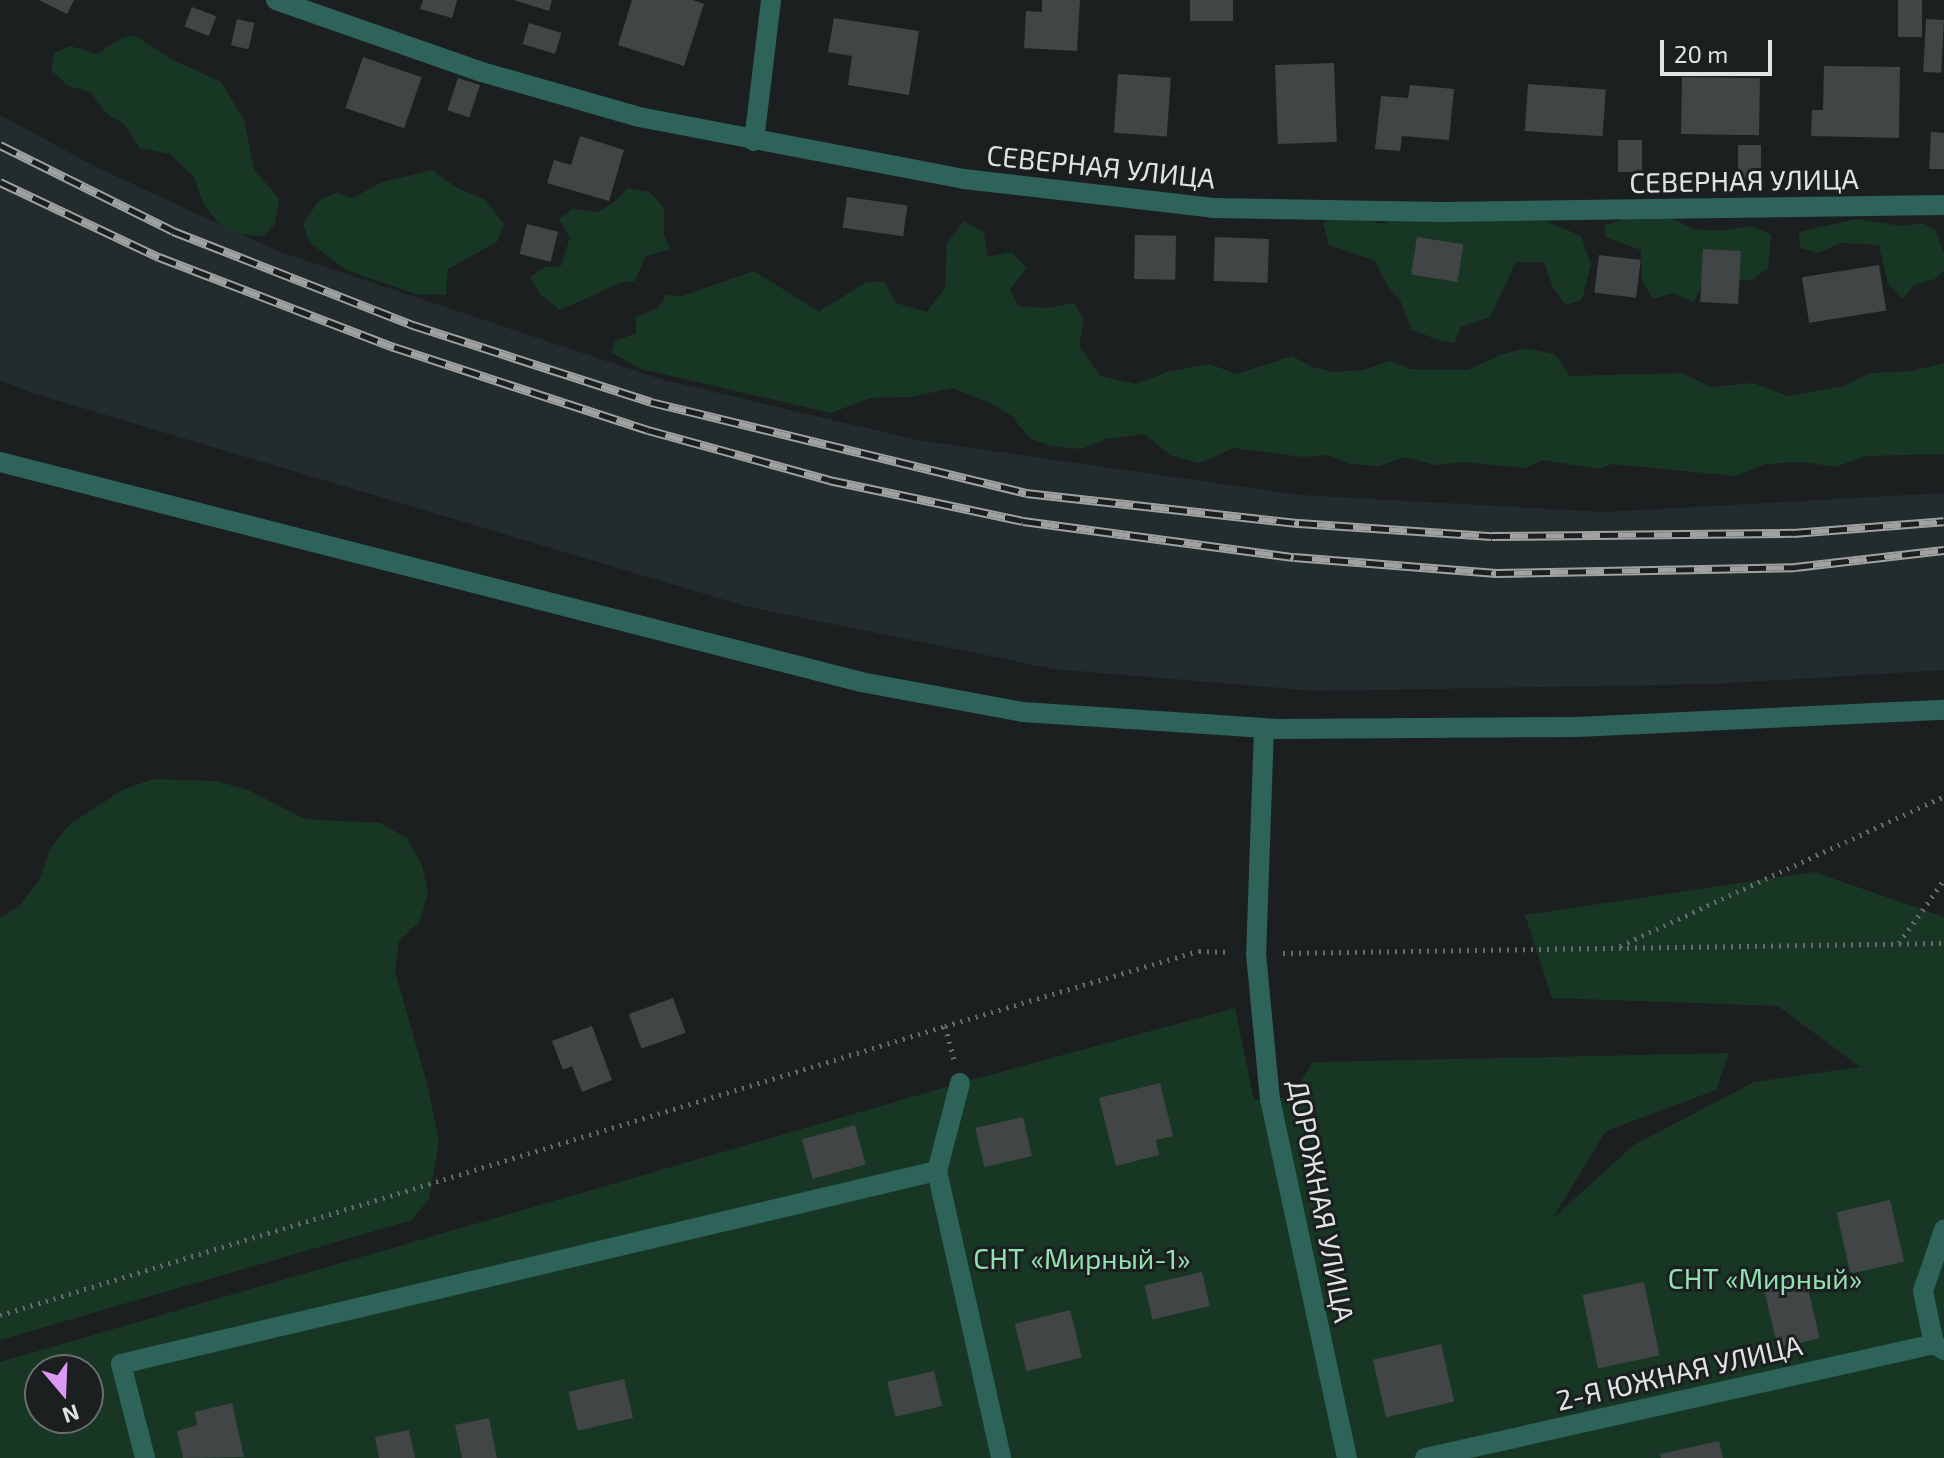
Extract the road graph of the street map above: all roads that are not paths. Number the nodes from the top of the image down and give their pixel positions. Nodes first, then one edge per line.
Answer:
1 (276, 0) edge
2 (771, 0) edge
3 (754, 141) junction
4 (1944, 205) edge
5 (0, 462) edge
6 (1944, 710) edge
7 (1264, 728) junction
8 (960, 1083) dead end
9 (937, 1171) junction
10 (1944, 1230) edge
11 (1939, 1347) edge
12 (145, 1458) edge
13 (1001, 1458) edge
14 (1347, 1458) edge
15 (1425, 1458) edge

1 - 3 street, СЕВЕРНАЯ УЛИЦА
2 - 3 street
3 - 4 street, СЕВЕРНАЯ УЛИЦА
5 - 7 street
6 - 7 street
7 - 14 street, ДОРОЖНАЯ УЛИЦА
8 - 9 street
9 - 12 street
9 - 13 street
10 - 11 street
11 - 15 street, 2-Я ЮЖНАЯ УЛИЦА

